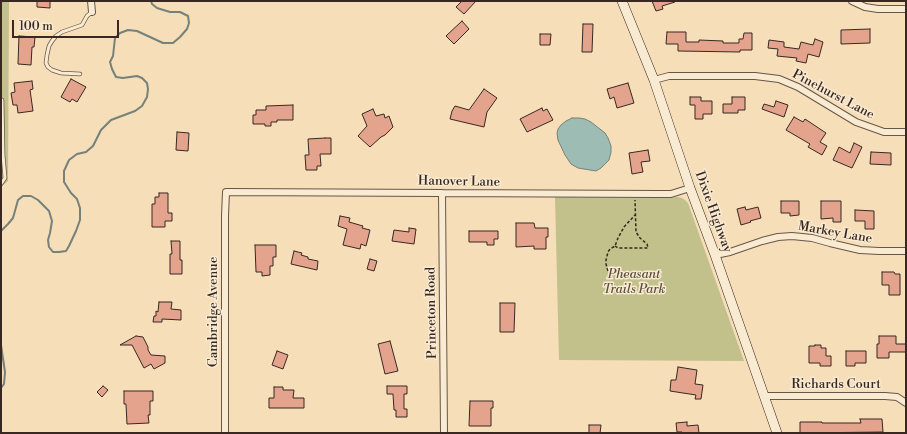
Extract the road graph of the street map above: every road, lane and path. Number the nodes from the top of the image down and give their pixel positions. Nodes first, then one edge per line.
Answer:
1 (91, 1) edge
2 (622, 1) edge
3 (852, 1) edge
4 (906, 9) edge
5 (92, 12) joint
6 (80, 74) dead end
7 (654, 80) junction
8 (2, 100) dead end
9 (906, 132) edge
10 (1, 184) edge
11 (690, 188) junction
12 (226, 192) joint
13 (442, 192) junction
14 (635, 194) junction
15 (635, 215) junction
16 (615, 246) junction
17 (906, 251) edge
18 (715, 255) junction
19 (608, 271) dead end
20 (764, 396) junction
21 (906, 403) edge
22 (225, 433) edge
23 (444, 433) edge
24 (777, 433) edge

1 - 5 street
2 - 7 main road, Dixie Highway
3 - 4 street
5 - 6 lane
7 - 9 street, Pinehurst Lane
7 - 11 main road, Dixie Highway
8 - 10 lane
11 - 14 street, Hanover Lane
11 - 18 main road, Dixie Highway
12 - 13 street, Hanover Lane
12 - 22 street, Cambridge Avenue
13 - 14 street, Hanover Lane
13 - 23 street, Princeton Road
14 - 15 path
15 - 16 path
15 - 16 path
16 - 19 path
17 - 18 street, Markey Lane
18 - 20 main road, Dixie Highway
20 - 21 street, Richards Court
20 - 24 main road, Dixie Highway

